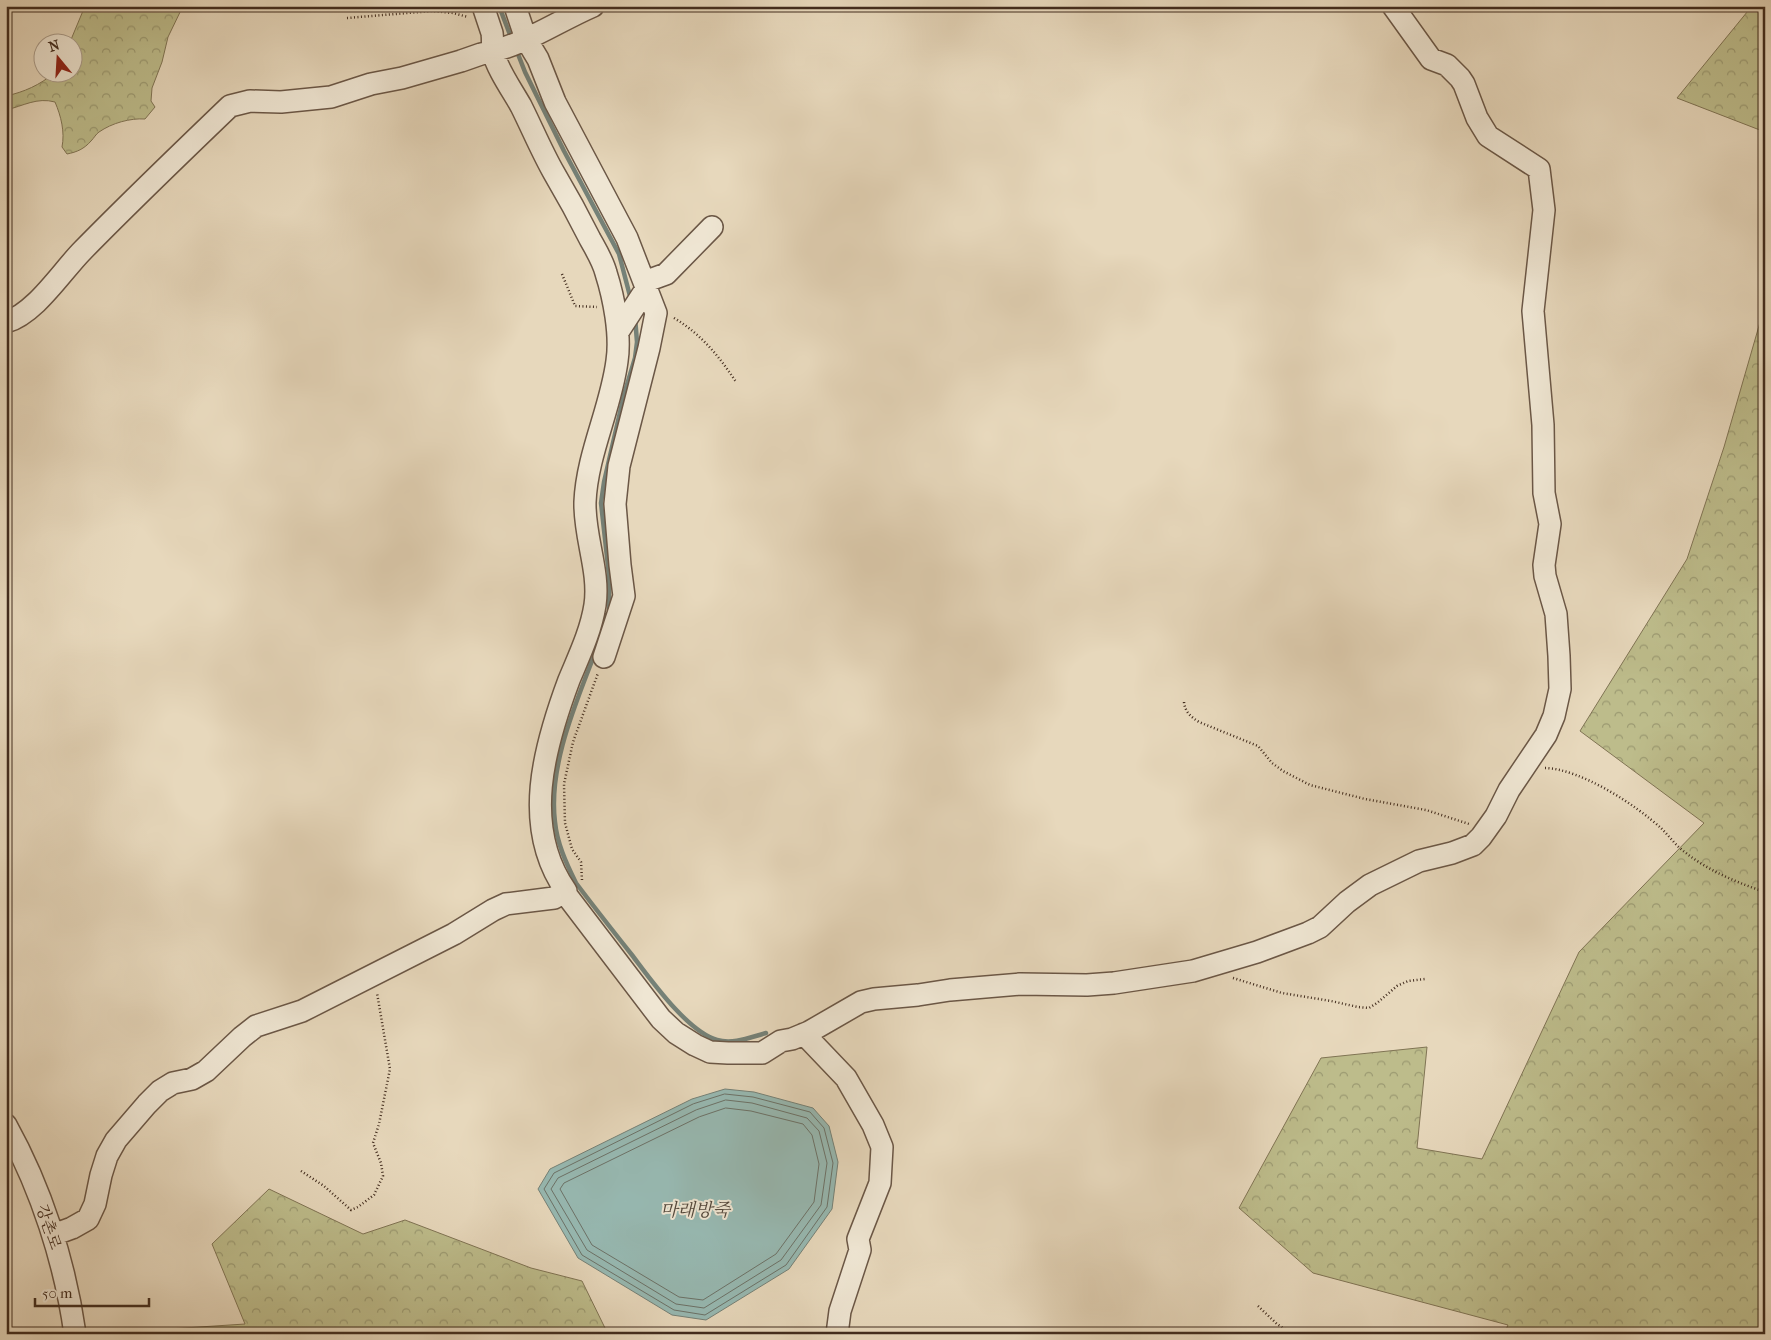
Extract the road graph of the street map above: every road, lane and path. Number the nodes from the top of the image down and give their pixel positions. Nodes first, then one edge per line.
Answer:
1 (515, 6) edge
2 (593, 6) edge
3 (1393, 6) edge
4 (484, 10) edge
5 (346, 18) dead end
6 (526, 39) junction
7 (493, 52) junction
8 (712, 227) dead end
9 (562, 274) dead end
10 (645, 285) junction
11 (614, 307) junction
12 (656, 314) junction
13 (6, 322) edge
14 (618, 332) junction
15 (736, 382) dead end
16 (604, 657) joint
17 (1184, 702) dead end
18 (1523, 769) junction
19 (1476, 841) junction
20 (570, 888) junction
21 (1765, 892) edge
22 (376, 974) junction
23 (1228, 977) dead end
24 (1425, 979) dead end
25 (804, 1034) junction
26 (6, 1125) edge
27 (301, 1172) dead end
28 (53, 1235) junction
29 (1258, 1306) dead end
30 (75, 1334) edge
31 (837, 1334) edge
32 (1292, 1334) edge

1 - 6 street
2 - 6 street
3 - 18 street
4 - 5 path
4 - 7 street
6 - 7 street
6 - 10 street
7 - 11 street
7 - 13 street
8 - 10 street
9 - 11 path
10 - 12 street
10 - 14 street
11 - 14 street
12 - 15 path
12 - 16 street
14 - 20 street
16 - 20 path
17 - 19 path
18 - 19 street
18 - 21 path
19 - 25 street
20 - 22 street
20 - 25 street
22 - 27 path
22 - 28 street
23 - 24 path
25 - 31 street
26 - 28 street, 강촌로
28 - 30 street, 강촌로
29 - 32 path

